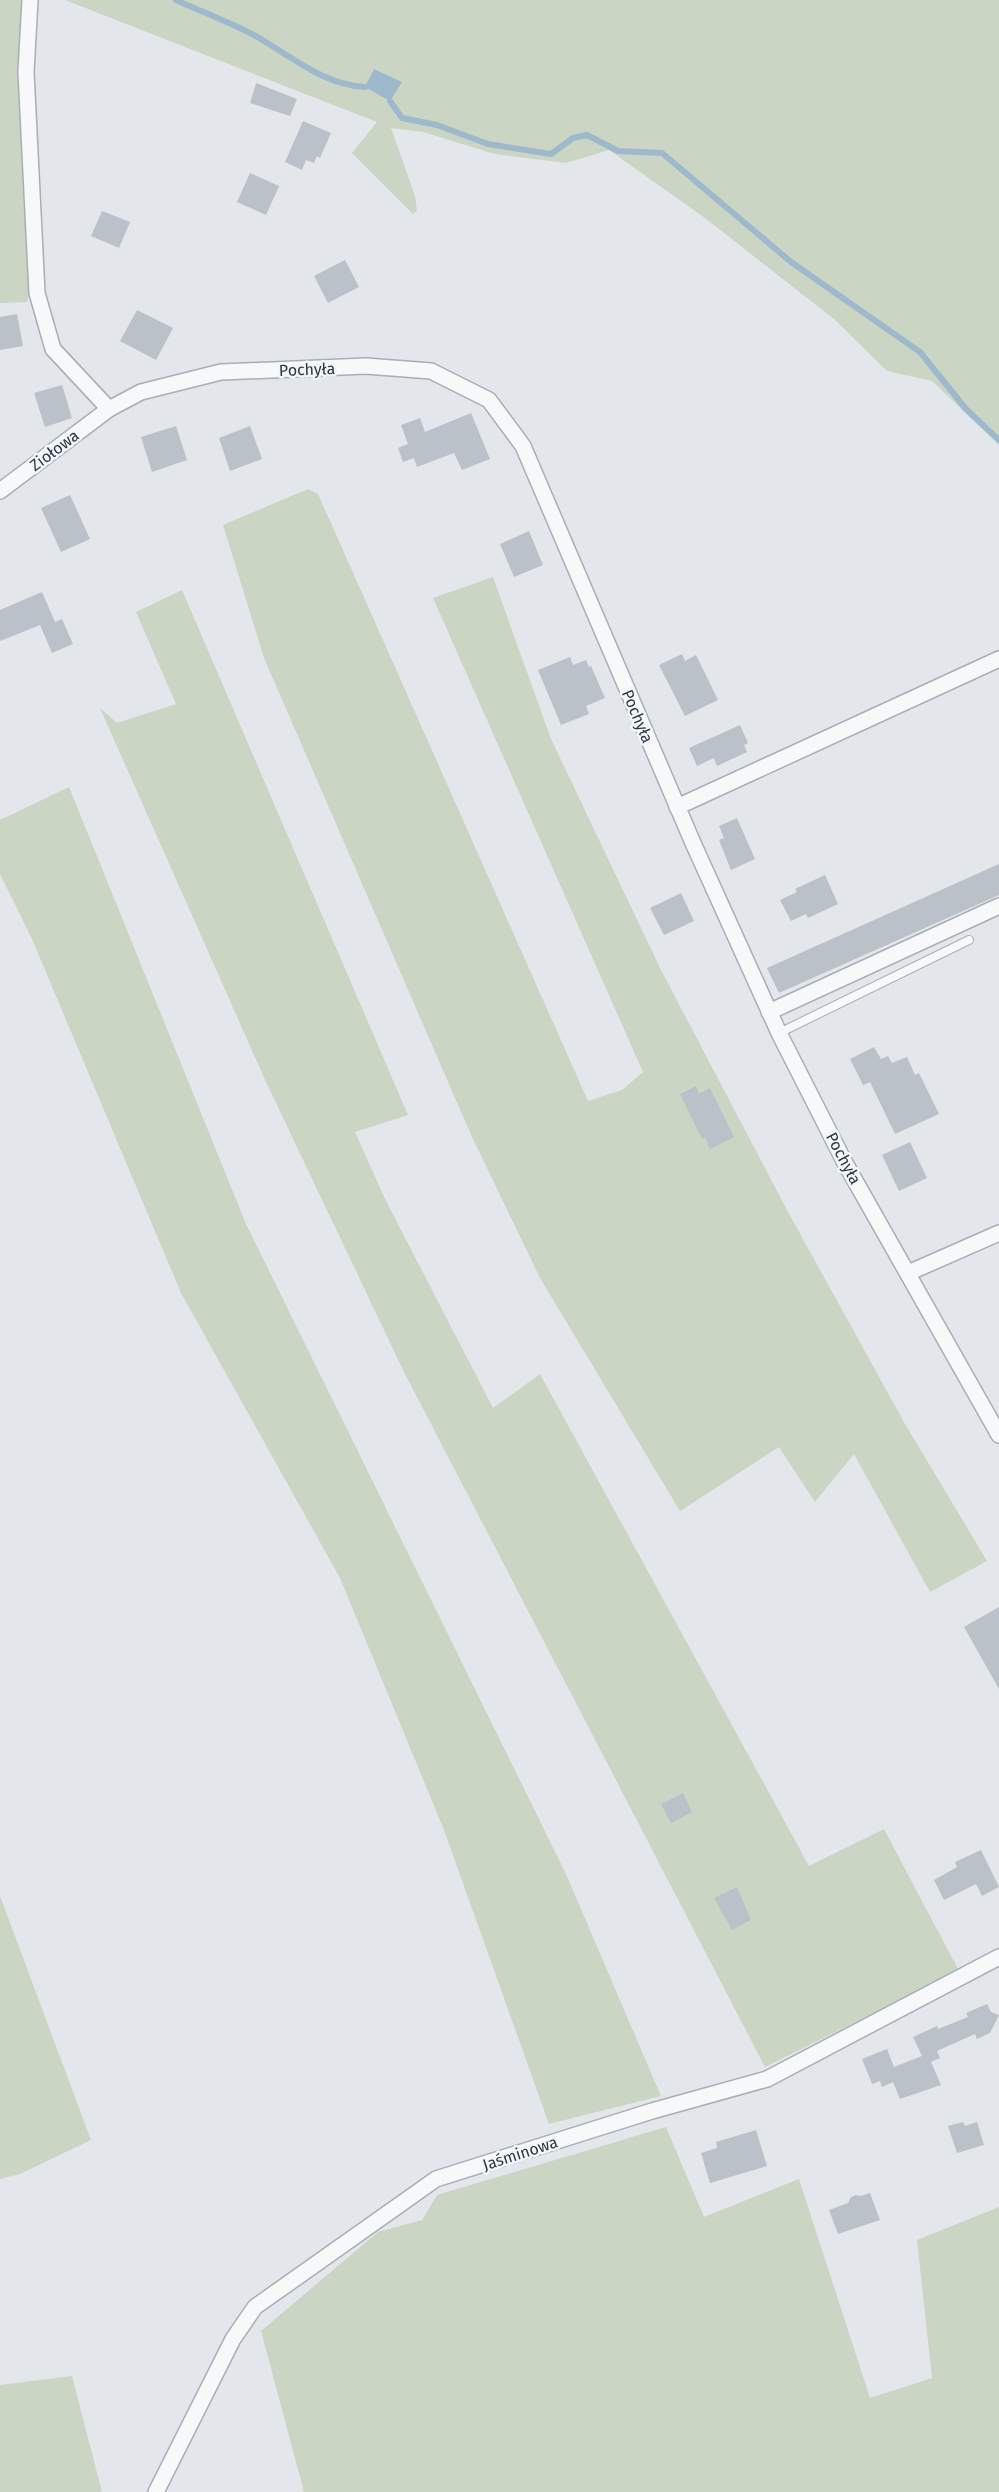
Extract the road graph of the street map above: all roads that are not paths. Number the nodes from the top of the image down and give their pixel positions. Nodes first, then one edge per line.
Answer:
1 (30, 0) edge
2 (109, 409) junction
3 (0, 491) edge
4 (999, 659) edge
5 (677, 807) junction
6 (999, 906) edge
7 (969, 940) dead end
8 (769, 1012) junction
9 (779, 1033) junction
10 (999, 1233) edge
11 (908, 1273) junction
12 (999, 1435) edge
13 (999, 1957) edge
14 (156, 2492) edge

1 - 2 street
2 - 3 street, Ziołowa
2 - 5 street, Pochyła
4 - 5 street
5 - 8 street, Pochyła
6 - 8 street
7 - 9 lane
8 - 9 street, Pochyła
9 - 11 street, Pochyła
10 - 11 street
11 - 12 street, Pochyła
13 - 14 street, Jaśminowa

